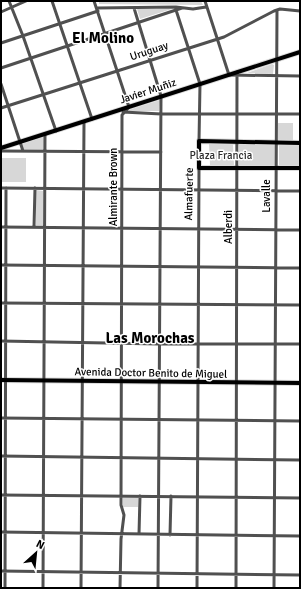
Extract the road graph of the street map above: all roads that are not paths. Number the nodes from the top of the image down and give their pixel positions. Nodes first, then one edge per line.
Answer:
1 (9, 1) edge
2 (26, 1) edge
3 (52, 1) edge
4 (94, 1) edge
5 (205, 1) edge
6 (12, 7) junction
7 (206, 7) junction
8 (134, 8) junction
9 (182, 8) junction
10 (97, 9) junction
11 (176, 10) junction
12 (277, 10) junction
13 (300, 10) edge
14 (1, 12) edge
15 (139, 22) junction
16 (60, 24) junction
17 (105, 33) junction
18 (23, 36) junction
19 (217, 39) junction
20 (1, 43) edge
21 (68, 45) junction
22 (188, 48) junction
23 (300, 52) edge
24 (31, 58) junction
25 (151, 60) junction
26 (277, 60) junction
27 (1, 68) edge
28 (117, 71) junction
29 (237, 74) junction
30 (229, 75) junction
31 (276, 76) junction
32 (300, 76) edge
33 (81, 83) junction
34 (1, 84) edge
35 (200, 84) junction
36 (44, 95) junction
37 (162, 96) junction
38 (8, 106) junction
39 (129, 107) junction
40 (1, 108) edge
41 (123, 112) junction
42 (161, 114) junction
43 (200, 114) junction
44 (237, 114) junction
45 (276, 114) junction
46 (300, 114) edge
47 (92, 118) junction
48 (84, 122) junction
49 (56, 131) junction
50 (45, 134) junction
51 (199, 141) junction
52 (20, 142) junction
53 (237, 142) junction
54 (275, 143) junction
55 (300, 143) edge
56 (1, 149) edge
57 (22, 151) junction
58 (45, 151) junction
59 (83, 151) junction
60 (122, 151) junction
61 (161, 152) junction
62 (199, 168) junction
63 (237, 168) junction
64 (275, 168) junction
65 (300, 168) edge
66 (1, 188) edge
67 (6, 188) junction
68 (35, 188) junction
69 (44, 189) junction
70 (83, 190) junction
71 (122, 190) junction
72 (160, 190) junction
73 (198, 190) junction
74 (237, 190) junction
75 (275, 190) junction
76 (300, 191) edge
77 (1, 227) edge
78 (6, 227) junction
79 (34, 228) junction
80 (44, 228) junction
81 (82, 228) junction
82 (122, 228) junction
83 (160, 228) junction
84 (198, 228) junction
85 (237, 229) junction
86 (275, 229) junction
87 (300, 230) edge
88 (1, 265) edge
89 (6, 265) junction
90 (44, 265) junction
91 (82, 266) junction
92 (121, 266) junction
93 (159, 266) junction
94 (197, 267) junction
95 (236, 267) junction
96 (275, 268) junction
97 (300, 268) edge
98 (1, 303) edge
99 (6, 303) junction
100 (43, 304) junction
101 (81, 304) junction
102 (121, 304) junction
103 (159, 304) junction
104 (197, 304) junction
105 (236, 305) junction
106 (275, 305) junction
107 (300, 305) edge
108 (1, 342) edge
109 (6, 342) junction
110 (44, 342) junction
111 (82, 343) junction
112 (121, 344) junction
113 (159, 344) junction
114 (197, 344) junction
115 (236, 344) junction
116 (275, 344) junction
117 (300, 344) edge
118 (3, 380) edge
119 (44, 381) junction
120 (82, 381) junction
121 (121, 381) junction
122 (160, 382) junction
123 (198, 382) junction
124 (236, 382) junction
125 (274, 383) junction
126 (300, 383) edge
127 (1, 418) edge
128 (6, 418) junction
129 (44, 419) junction
130 (82, 419) junction
131 (121, 420) junction
132 (160, 420) junction
133 (198, 420) junction
134 (236, 420) junction
135 (274, 421) junction
136 (300, 421) edge
137 (1, 456) edge
138 (5, 456) junction
139 (44, 456) junction
140 (82, 457) junction
141 (121, 457) junction
142 (160, 458) junction
143 (198, 458) junction
144 (236, 459) junction
145 (274, 460) junction
146 (300, 460) edge
147 (1, 495) edge
148 (5, 495) junction
149 (44, 495) junction
150 (82, 495) junction
151 (121, 496) junction
152 (140, 496) junction
153 (159, 496) junction
154 (171, 496) junction
155 (198, 496) junction
156 (237, 497) junction
157 (274, 497) junction
158 (300, 498) edge
159 (3, 532) edge
160 (43, 533) junction
161 (82, 534) junction
162 (122, 534) junction
163 (139, 534) junction
164 (159, 535) junction
165 (170, 535) junction
166 (198, 535) junction
167 (237, 535) junction
168 (275, 536) junction
169 (300, 536) edge
170 (3, 571) edge
171 (43, 572) junction
172 (82, 572) junction
173 (120, 573) junction
174 (158, 573) junction
175 (197, 574) junction
176 (236, 574) junction
177 (274, 574) junction
178 (300, 575) edge
179 (5, 588) edge
180 (43, 588) edge
181 (81, 588) edge
182 (120, 588) edge
183 (158, 588) edge
184 (197, 588) edge
185 (236, 588) edge
186 (274, 588) edge

1 - 6 street
2 - 6 street
3 - 16 street
4 - 10 street
5 - 7 street
6 - 14 street
6 - 18 street
7 - 9 street
7 - 19 street
8 - 9 street
8 - 10 street
8 - 15 street
9 - 11 street
10 - 16 street
10 - 17 street
11 - 15 street
11 - 22 street, Almafuerte
12 - 13 street, Uruguay
12 - 19 street, Uruguay
12 - 26 street, Lavalle
15 - 17 street
15 - 25 street
16 - 18 street
16 - 21 street
17 - 21 street
17 - 28 street
18 - 20 street
18 - 24 street
19 - 22 street, Uruguay
19 - 30 street
21 - 24 street
21 - 33 street
22 - 25 street, Uruguay
22 - 35 street, Almafuerte
23 - 26 main road, Javier Muñiz
24 - 27 street
24 - 36 street
25 - 28 street, Uruguay
25 - 37 street
26 - 29 main road, Javier Muñiz
26 - 31 street, Lavalle
28 - 33 street, Uruguay
28 - 39 street
29 - 30 main road, Javier Muñiz
29 - 31 street
29 - 44 street, Alberdi
30 - 35 main road, Javier Muñiz
31 - 32 street
31 - 45 street, Lavalle
33 - 36 street, Uruguay
33 - 47 street
34 - 38 street
35 - 37 main road, Javier Muñiz
35 - 43 street, Almafuerte
36 - 38 street, Uruguay
36 - 49 street
37 - 39 main road, Javier Muñiz
37 - 42 street
38 - 40 street, Uruguay
38 - 52 street
39 - 41 street
39 - 47 main road, Javier Muñiz
41 - 42 street
41 - 60 street, Almirante Brown
42 - 43 street
42 - 61 street
43 - 44 street
43 - 51 street, Almafuerte
44 - 45 street
44 - 53 street, Alberdi
45 - 46 street
45 - 54 street, Lavalle
47 - 48 main road, Javier Muñiz
48 - 49 main road, Javier Muñiz
48 - 59 street
49 - 50 main road, Javier Muñiz
50 - 52 main road, Javier Muñiz
50 - 58 street
51 - 53 main road
51 - 62 main road, Almafuerte
52 - 56 main road, Javier Muñiz
52 - 57 street
53 - 54 main road
53 - 63 street, Alberdi
54 - 55 main road
54 - 64 street, Lavalle
56 - 57 street
57 - 58 street
58 - 59 street
58 - 69 street
59 - 60 street
59 - 70 street
60 - 61 street
60 - 71 street, Almirante Brown
61 - 72 street
62 - 63 main road
62 - 73 street, Almafuerte
63 - 64 main road
63 - 74 street, Alberdi
64 - 65 main road
64 - 75 street, Lavalle
66 - 67 street
67 - 68 street
67 - 78 street
68 - 69 street
68 - 79 street
69 - 70 street
69 - 80 street
70 - 71 street
70 - 81 street
71 - 72 street
71 - 82 street, Almirante Brown
72 - 73 street
72 - 83 street
73 - 74 street
73 - 84 street, Almafuerte
74 - 75 street
74 - 85 street, Alberdi
75 - 76 street
75 - 86 street, Lavalle
77 - 78 street
78 - 79 street
78 - 89 street
79 - 80 street
80 - 81 street
80 - 90 street
81 - 82 street
81 - 91 street
82 - 83 street
82 - 92 street, Almirante Brown
83 - 84 street
83 - 93 street
84 - 85 street
84 - 94 street, Almafuerte
85 - 86 street
85 - 95 street, Alberdi
86 - 87 street
86 - 96 street, Lavalle
88 - 89 street
89 - 90 street
89 - 99 street
90 - 91 street
90 - 100 street
91 - 92 street
91 - 101 street
92 - 93 street
92 - 102 street, Almirante Brown
93 - 94 street
93 - 103 street
94 - 95 street
94 - 104 street, Almafuerte
95 - 96 street
95 - 105 street, Alberdi
96 - 97 street
96 - 106 street, Lavalle
98 - 99 street
99 - 100 street
99 - 109 street
100 - 101 street
100 - 110 street
101 - 102 street
101 - 111 street
102 - 103 street
102 - 112 street, Almirante Brown
103 - 104 street
103 - 113 street
104 - 105 street
104 - 114 street, Almafuerte
105 - 106 street
105 - 115 street, Alberdi
106 - 107 street
106 - 116 street, Lavalle
108 - 109 street
109 - 110 street
109 - 118 street
110 - 111 street
110 - 119 street
111 - 112 street
111 - 120 street
112 - 113 street
112 - 121 street, Almirante Brown
113 - 114 street
113 - 122 street
114 - 115 street
114 - 123 street, Almafuerte
115 - 116 street
115 - 124 street, Alberdi
116 - 117 street
116 - 125 street, Lavalle
118 - 119 main road, Avenida Doctor Benito de Miguel
118 - 128 street
119 - 120 main road, Avenida Doctor Benito de Miguel
119 - 129 street
120 - 121 main road, Avenida Doctor Benito de Miguel
120 - 130 street
121 - 122 main road, Avenida Doctor Benito de Miguel
121 - 131 street, Almirante Brown
122 - 123 main road, Avenida Doctor Benito de Miguel
122 - 132 street
123 - 124 main road, Avenida Doctor Benito de Miguel
123 - 133 street, Almafuerte
124 - 125 main road, Avenida Doctor Benito de Miguel
124 - 134 street, Alberdi
125 - 126 main road, Avenida Doctor Benito de Miguel
125 - 135 street, Lavalle
127 - 128 street
128 - 129 street
128 - 138 street
129 - 130 street
129 - 139 street
130 - 131 street
130 - 140 street
131 - 132 street
131 - 141 street, Almirante Brown
132 - 133 street
132 - 142 street
133 - 134 street
133 - 143 street, Almafuerte
134 - 135 street
134 - 144 street, Alberdi
135 - 136 street
135 - 145 street, Lavalle
137 - 138 street
138 - 139 street
138 - 148 street
139 - 140 street
139 - 149 street
140 - 141 street
140 - 150 street
141 - 142 street
141 - 151 street, Almirante Brown
142 - 143 street
142 - 153 street
143 - 144 street
143 - 155 street, Almafuerte
144 - 145 street
144 - 156 street, Alberdi
145 - 146 street
145 - 157 street, Lavalle
147 - 148 street
148 - 149 street
148 - 159 street
149 - 150 street
149 - 160 street
150 - 151 street
150 - 161 street
151 - 152 street
151 - 162 street, Almirante Brown
152 - 153 street
152 - 163 street
153 - 154 street
153 - 164 street
154 - 155 street
154 - 165 street
155 - 156 street
155 - 166 street, Almafuerte
156 - 157 street
156 - 167 street, Alberdi
157 - 158 street
157 - 168 street, Lavalle
159 - 160 street
159 - 170 street
160 - 161 street
160 - 171 street
161 - 162 street
161 - 172 street
162 - 163 street
162 - 173 street, Almirante Brown
163 - 164 street
164 - 165 street
164 - 174 street
165 - 166 street
166 - 167 street
166 - 175 street, Almafuerte
167 - 168 street
167 - 176 street, Alberdi
168 - 169 street
168 - 177 street, Lavalle
170 - 171 street
170 - 179 street
171 - 172 street
171 - 180 street
172 - 173 street
172 - 181 street
173 - 174 street
173 - 182 street, Almirante Brown
174 - 175 street
174 - 183 street
175 - 176 street
175 - 184 street, Almafuerte
176 - 177 street
176 - 185 street, Alberdi
177 - 178 street
177 - 186 street, Lavalle

